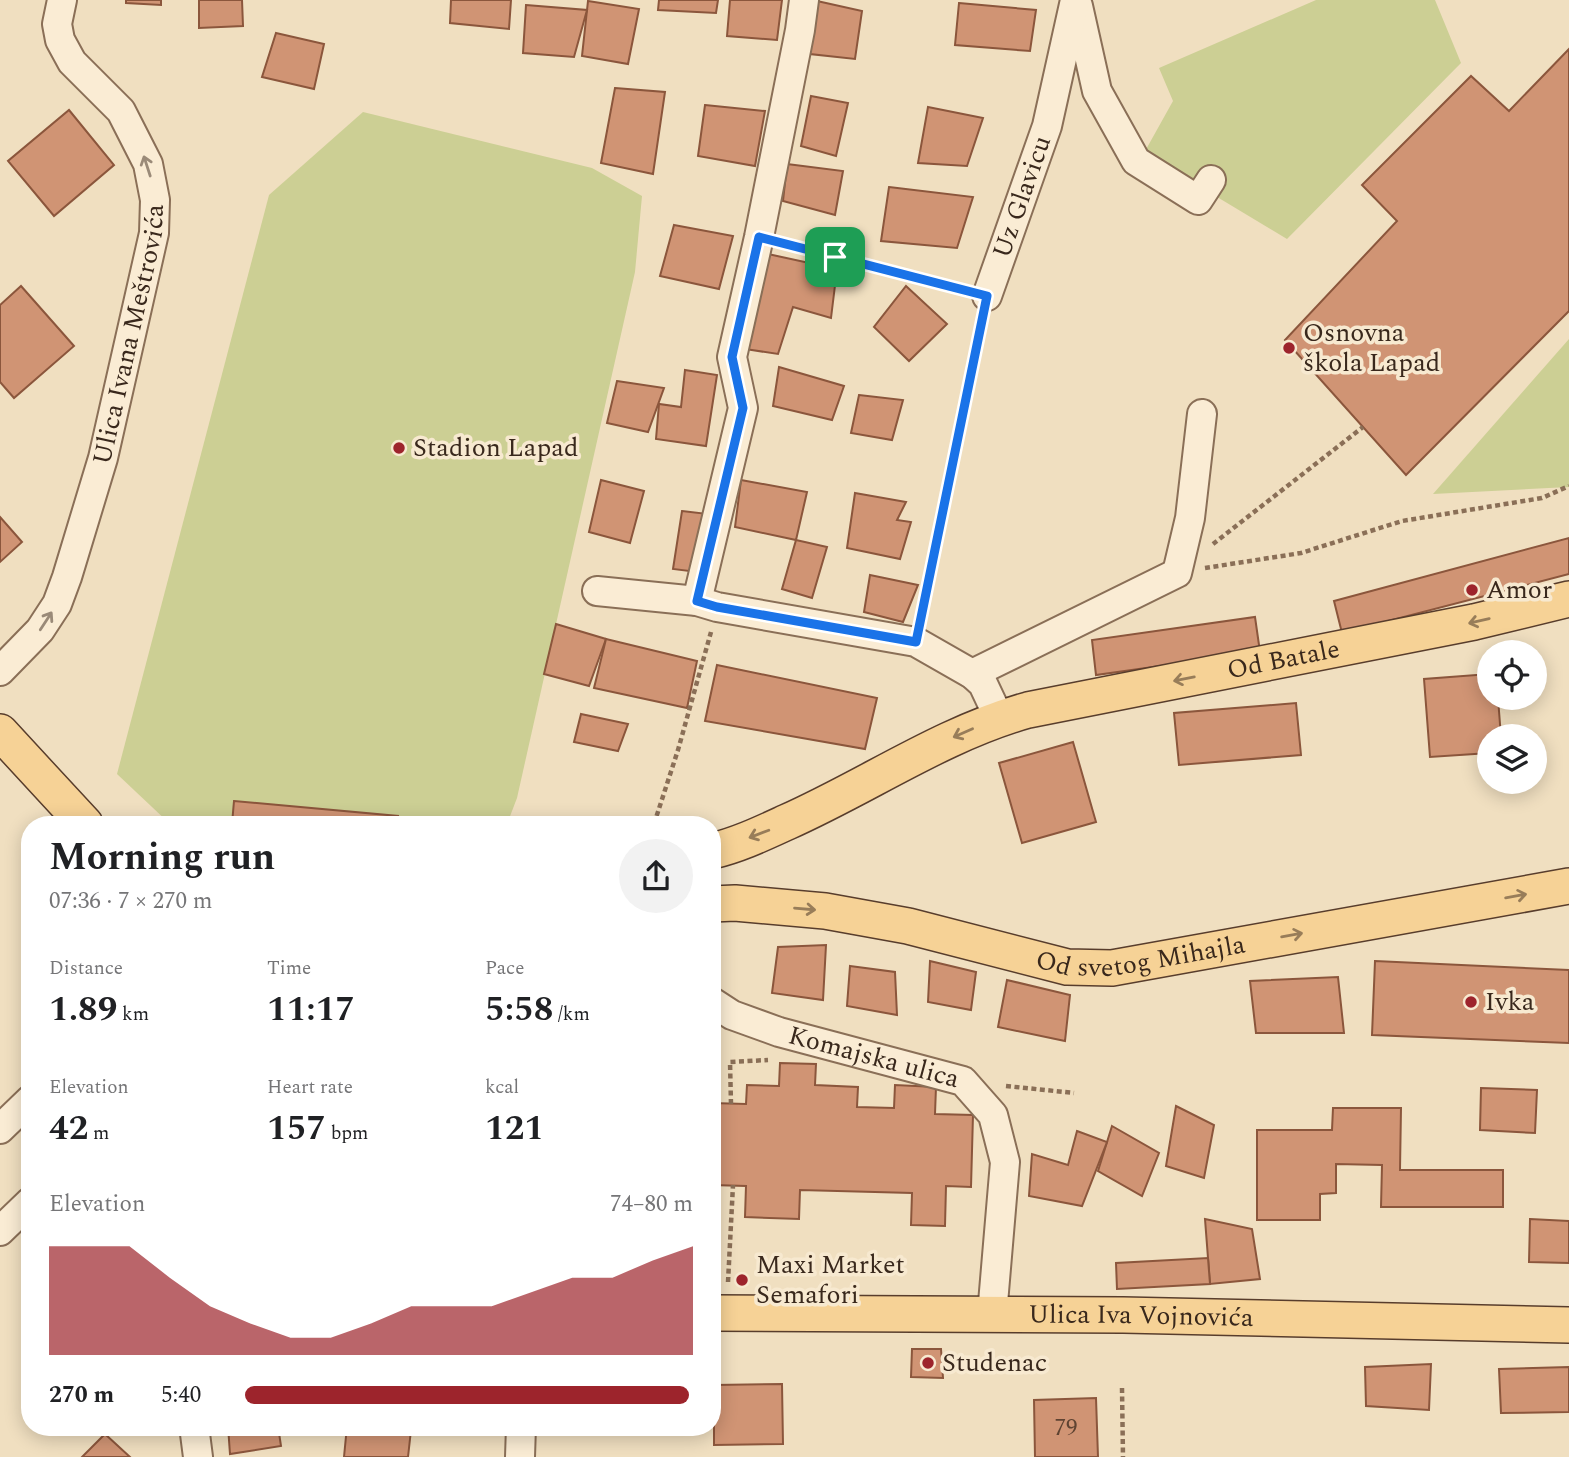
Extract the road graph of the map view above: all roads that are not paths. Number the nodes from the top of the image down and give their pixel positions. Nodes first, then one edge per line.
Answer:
1 (62, 0) edge
2 (804, 0) edge
3 (1076, 0) edge
4 (1212, 180) dead end
5 (987, 296) road end
6 (1202, 414) dead end
7 (597, 591) dead end
8 (1569, 599) edge
9 (707, 604) junction
10 (0, 671) edge
11 (972, 674) junction
12 (999, 718) junction
13 (0, 732) edge
14 (78, 816) edge
15 (721, 848) edge
16 (1569, 886) edge
17 (721, 904) edge
18 (721, 1008) edge
19 (21, 1109) edge
20 (0, 1129) edge
21 (21, 1211) edge
22 (0, 1231) edge
23 (721, 1313) edge
24 (992, 1315) junction
25 (1569, 1325) edge
26 (195, 1436) edge
27 (198, 1457) edge

10 -> 1 street, Ulica Ivana Meštrovića
2 - 9 street
3 - 4 street
3 - 5 street, Uz Glavicu
6 - 11 street
7 - 9 street
8 -> 12 main road, Od Batale
9 - 11 street
11 - 12 street
12 -> 15 main road, Od Batale
13 - 14 main road
17 -> 16 main road, Od svetog Mihajla
18 - 24 street, Komajska ulica
19 - 20 street
21 - 22 street
23 - 24 main road, Ulica Iva Vojnovića
24 - 25 main road, Ulica Iva Vojnovića
26 - 27 street

